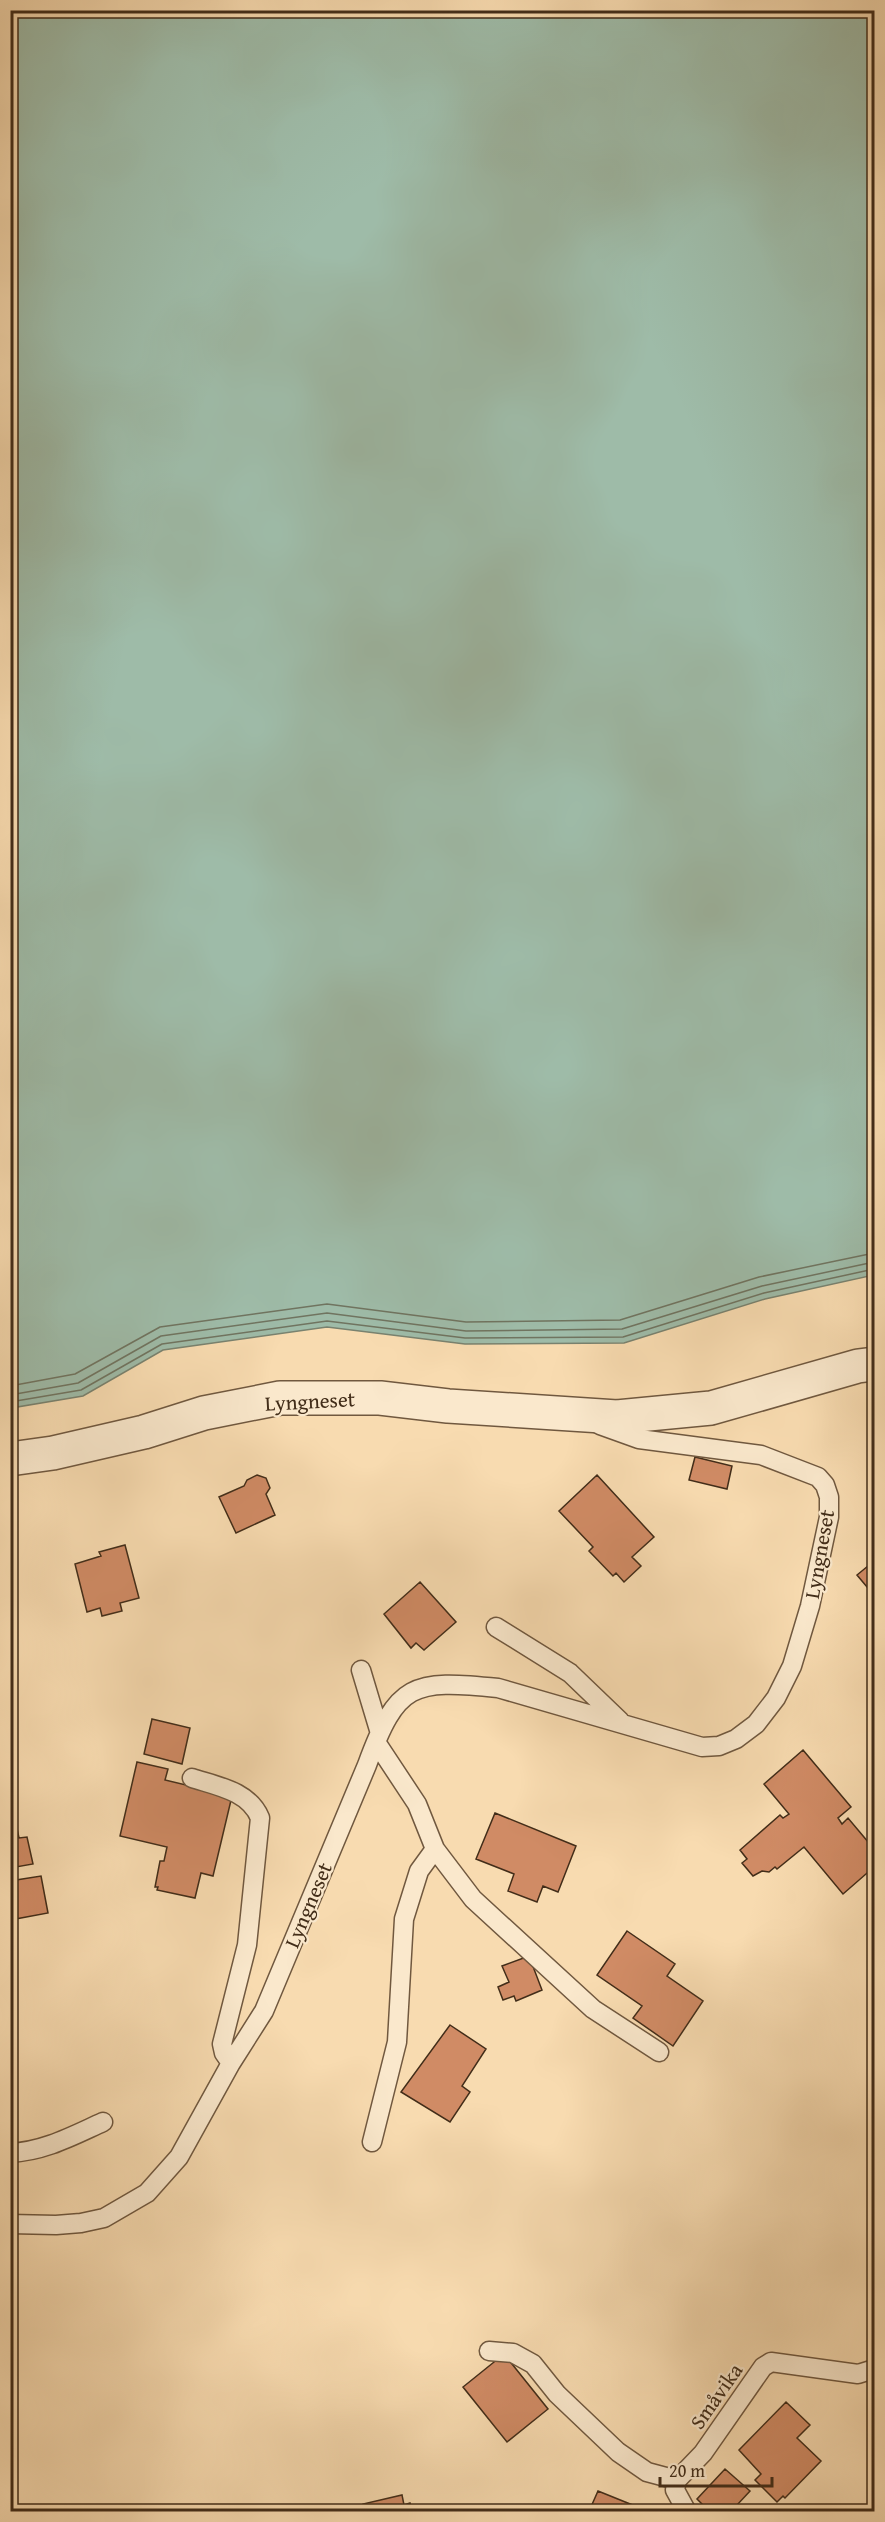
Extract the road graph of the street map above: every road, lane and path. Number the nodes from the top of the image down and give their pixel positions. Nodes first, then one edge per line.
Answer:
1 (874, 1364) edge
2 (580, 1415) junction
3 (10, 1459) edge
4 (496, 1627) dead end
5 (361, 1670) dead end
6 (621, 1722) junction
7 (378, 1736) junction
8 (192, 1778) dead end
9 (435, 1849) junction
10 (659, 2052) dead end
11 (231, 2063) junction
12 (103, 2122) dead end
13 (372, 2142) dead end
14 (10, 2153) edge
15 (10, 2224) edge
16 (489, 2351) dead end
17 (874, 2369) edge
18 (677, 2480) junction
19 (687, 2511) edge

1 - 2 street, Lyngneset
2 - 3 street, Lyngneset
2 - 6 lane, Lyngneset
4 - 6 lane, Lyngneset
5 - 7 lane
6 - 7 lane, Lyngneset
7 - 9 lane
7 - 11 lane, Lyngneset
8 - 11 lane, Lyngneset
9 - 10 lane
9 - 13 lane
11 - 15 lane, Lyngneset
12 - 14 lane
16 - 18 lane
17 - 18 lane, Småvika
18 - 19 lane

